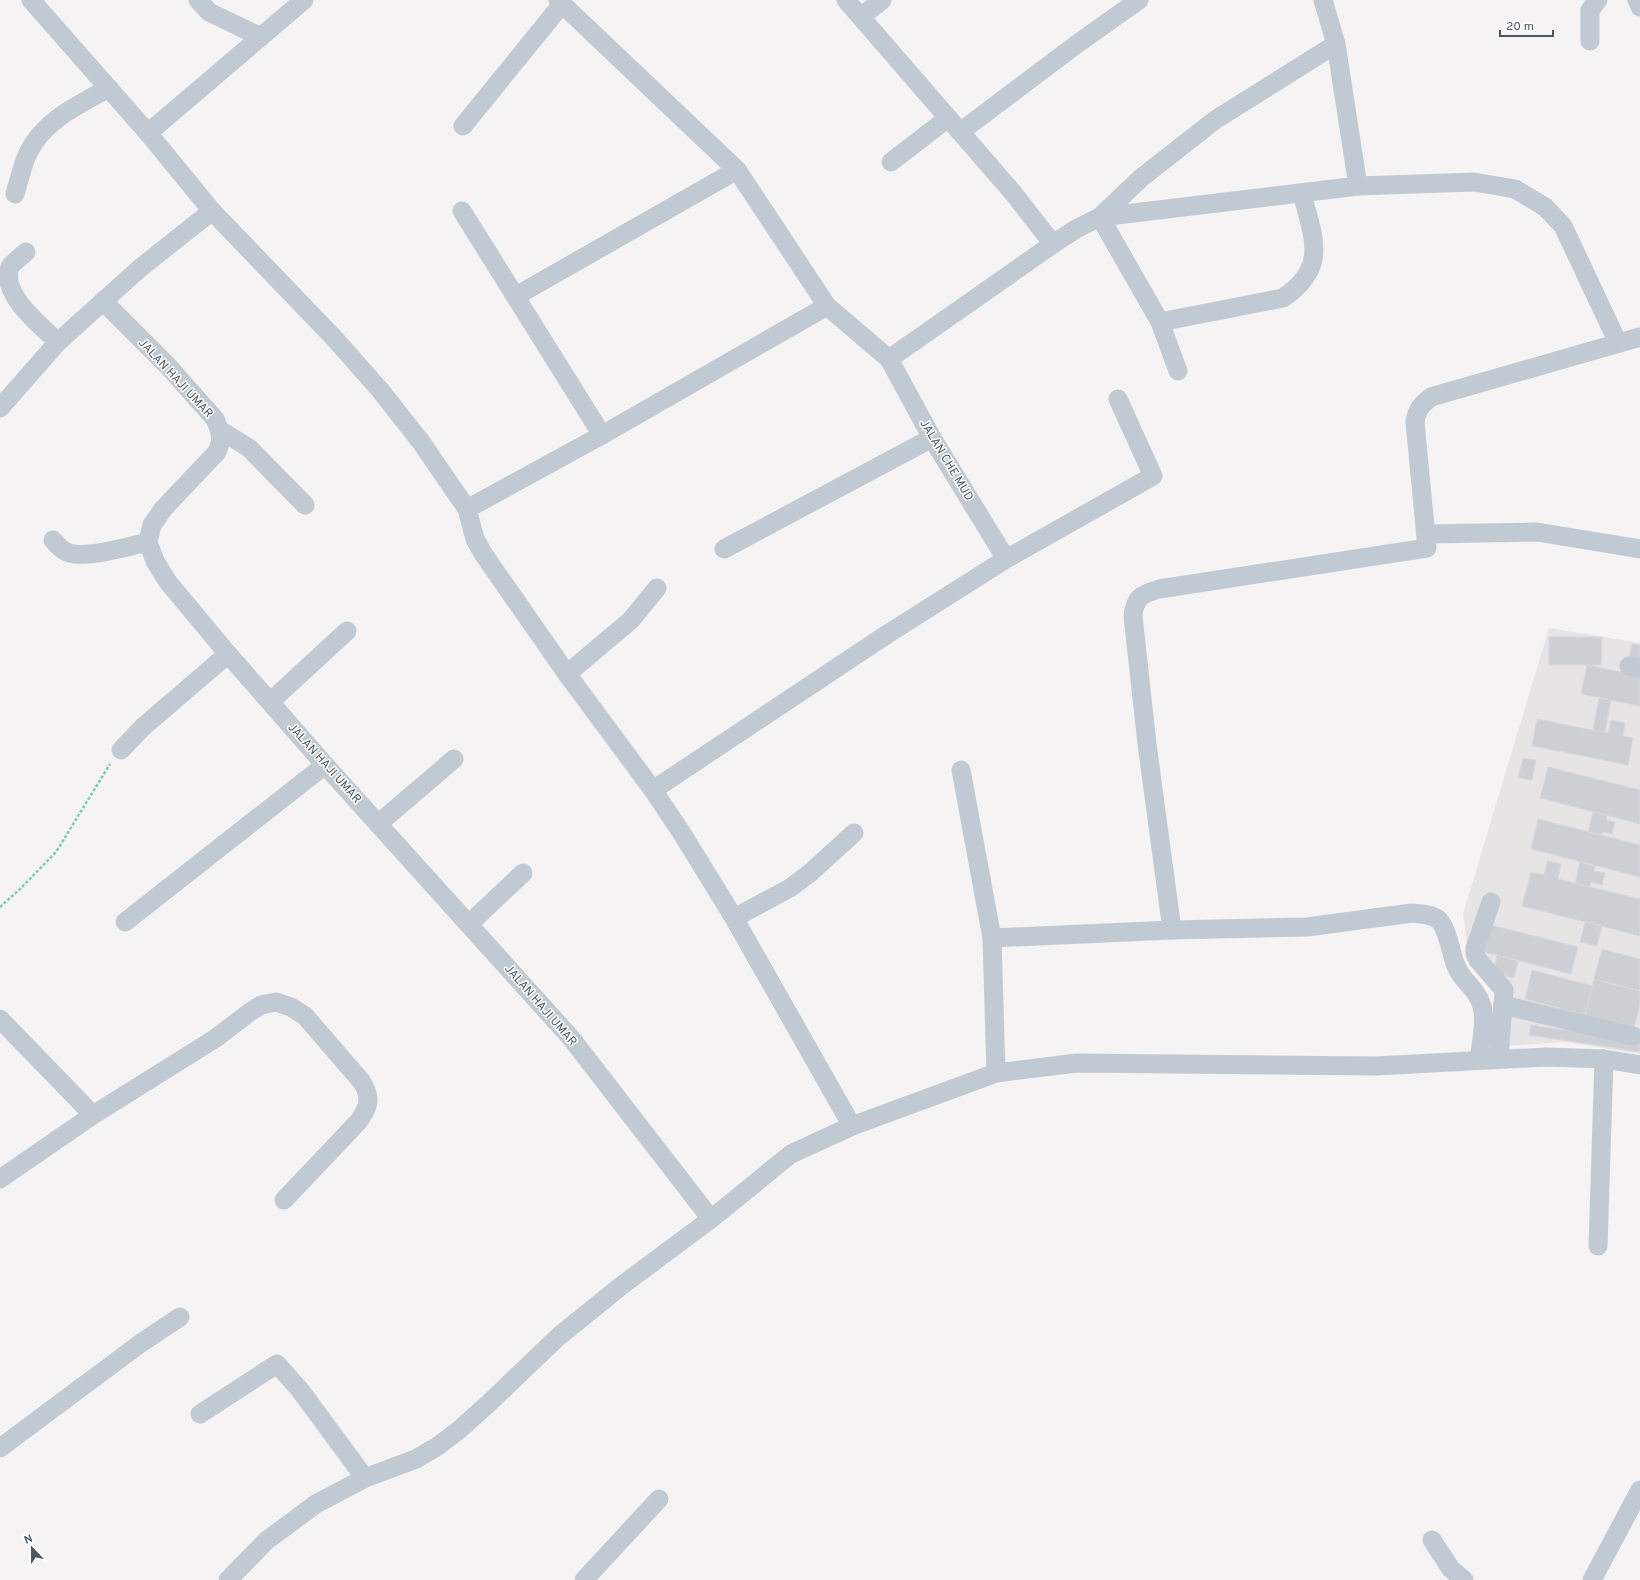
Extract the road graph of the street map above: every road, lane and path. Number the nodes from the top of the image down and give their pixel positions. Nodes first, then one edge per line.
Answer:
1 (31, 0) edge
2 (198, 0) edge
3 (304, 0) edge
4 (846, 0) edge
5 (882, 0) edge
6 (1139, 0) edge
7 (1323, 0) edge
8 (1598, 0) edge
9 (1637, 0) edge
10 (560, 2) edge
11 (1640, 7) edge
12 (861, 17) junction
13 (261, 37) junction
14 (1590, 41) dead end
15 (1336, 44) junction
16 (109, 88) junction
17 (948, 118) junction
18 (463, 126) dead end
19 (960, 132) junction
20 (148, 133) junction
21 (891, 162) dead end
22 (737, 170) junction
23 (1358, 186) junction
24 (1302, 192) junction
25 (14, 194) dead end
26 (212, 211) junction
27 (462, 211) dead end
28 (1100, 217) junction
29 (1053, 244) junction
30 (26, 252) dead end
31 (516, 296) junction
32 (103, 301) junction
33 (827, 306) junction
34 (1160, 322) junction
35 (1640, 337) edge
36 (58, 342) junction
37 (1618, 343) junction
38 (890, 359) junction
39 (1178, 371) dead end
40 (1118, 399) dead end
41 (0, 408) edge
42 (220, 430) junction
43 (602, 435) junction
44 (932, 438) junction
45 (305, 506) dead end
46 (468, 509) junction
47 (1426, 534) junction
48 (53, 540) dead end
49 (148, 542) junction
50 (724, 549) dead end
51 (1640, 549) edge
52 (1006, 559) junction
53 (657, 588) dead end
54 (347, 631) dead end
55 (228, 654) junction
56 (567, 674) junction
57 (270, 702) junction
58 (120, 750) joint
59 (454, 759) dead end
60 (325, 765) junction
61 (961, 770) dead end
62 (654, 790) junction
63 (378, 824) junction
64 (854, 833) dead end
65 (523, 873) dead end
66 (1491, 902) dead end
67 (0, 907) edge
68 (734, 918) junction
69 (125, 922) dead end
70 (469, 924) junction
71 (1172, 930) junction
72 (992, 938) junction
73 (1503, 1006) junction
74 (0, 1019) edge
75 (1633, 1036) dead end
76 (1499, 1059) junction
77 (1604, 1059) junction
78 (1479, 1060) junction
79 (1640, 1065) edge
80 (996, 1073) junction
81 (93, 1115) junction
82 (852, 1126) junction
83 (0, 1179) edge
84 (284, 1200) dead end
85 (711, 1219) junction
86 (1598, 1246) dead end
87 (180, 1318) dead end
88 (200, 1414) dead end
89 (0, 1448) edge
90 (365, 1478) junction
91 (1640, 1490) edge
92 (659, 1499) dead end
93 (1432, 1540) dead end
94 (228, 1580) edge
95 (584, 1580) edge
96 (1464, 1580) edge
97 (1592, 1580) edge

1 - 16 street
2 - 13 street
3 - 13 street
4 - 12 street
5 - 12 street
6 - 19 street
7 - 15 street
8 - 14 street
9 - 11 street
10 - 18 street
10 - 22 street
12 - 17 street
13 - 20 street
15 - 23 street
15 - 28 street
16 - 20 street
16 - 25 street
17 - 19 street
17 - 21 street
19 - 29 street
20 - 26 street
22 - 31 street
22 - 33 street
23 - 24 street
23 - 37 street
24 - 28 street
24 - 34 street
26 - 32 street
26 - 46 street
27 - 31 street
28 - 29 street
28 - 34 street
29 - 38 street
30 - 36 street
31 - 43 street
32 - 36 street
32 - 42 street, JALAN HAJI UMAR
33 - 38 street
33 - 43 street
34 - 39 street
35 - 37 street
36 - 41 street
37 - 47 street
38 - 44 street, JALAN CHE MUD
40 - 52 street
42 - 45 street
42 - 49 street, JALAN HAJI UMAR
43 - 46 street
44 - 50 street
44 - 52 street, JALAN CHE MUD
46 - 56 street
47 - 51 street
47 - 71 street
48 - 49 street
49 - 55 street, JALAN HAJI UMAR
52 - 62 street
53 - 56 street
54 - 57 street
55 - 57 street, JALAN HAJI UMAR
55 - 58 street
56 - 62 street
57 - 60 street, JALAN HAJI UMAR
58 - 67 path
59 - 63 street
60 - 63 street, JALAN HAJI UMAR
60 - 69 street
61 - 72 street
62 - 68 street
63 - 70 street, JALAN HAJI UMAR
64 - 68 street
65 - 70 street
66 - 73 street
68 - 82 street
70 - 85 street, JALAN HAJI UMAR
71 - 72 street
71 - 78 street
72 - 80 street
73 - 75 street
73 - 76 street
74 - 81 street
76 - 77 street
76 - 78 street
77 - 79 street
77 - 86 street
78 - 80 street
80 - 82 street
81 - 83 street
81 - 84 street
82 - 85 street
85 - 90 street
87 - 89 street
88 - 90 street
90 - 94 street
91 - 97 street
92 - 95 street
93 - 96 street

